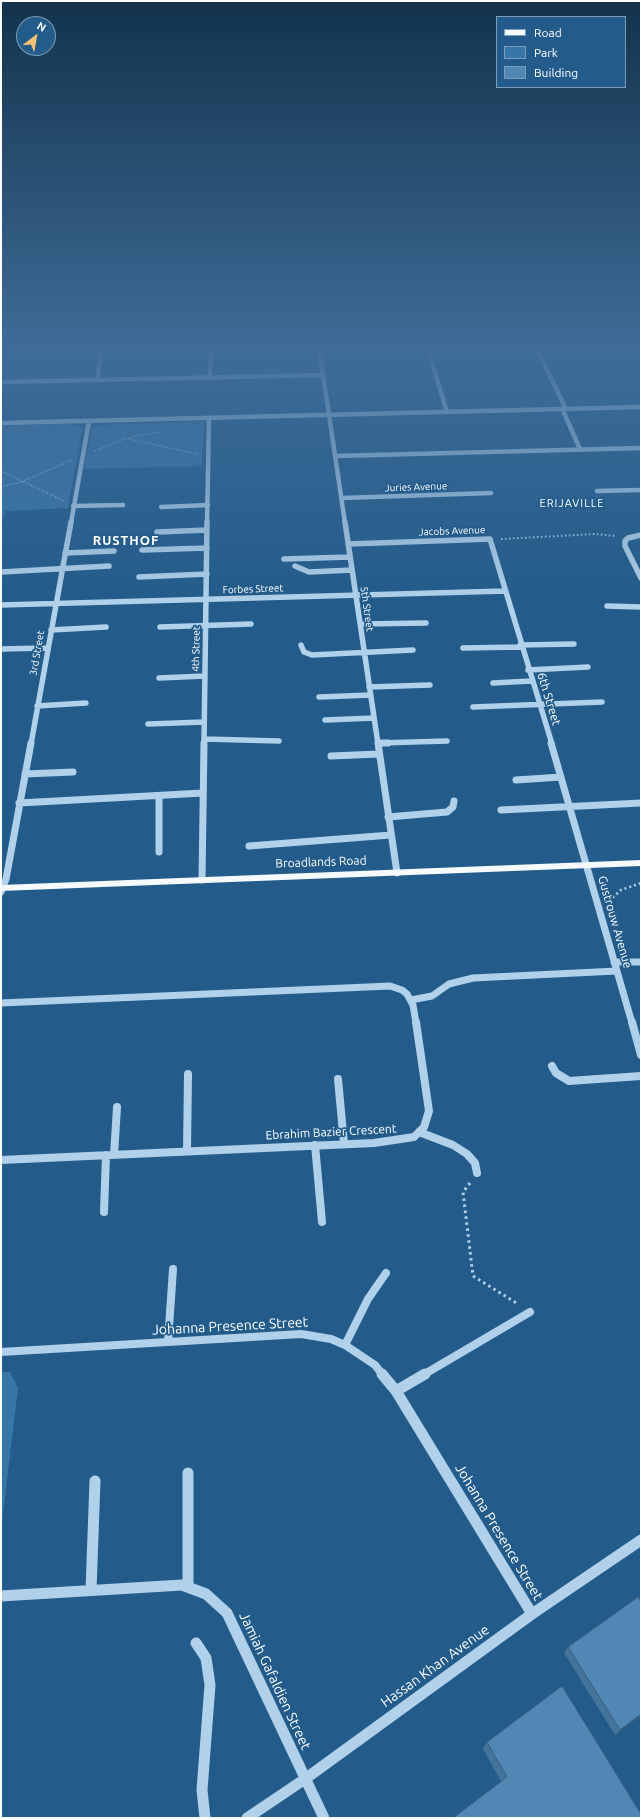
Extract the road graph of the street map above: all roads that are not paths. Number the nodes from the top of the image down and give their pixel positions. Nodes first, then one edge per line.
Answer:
1 (87, 432) edge
2 (209, 432) edge
3 (332, 432) edge
4 (573, 432) edge
5 (641, 448) edge
6 (580, 449) junction
7 (335, 456) junction
8 (641, 490) edge
9 (597, 491) dead end
10 (491, 494) dead end
11 (342, 498) junction
12 (123, 505) dead end
13 (73, 506) junction
14 (208, 506) junction
15 (161, 507) dead end
16 (207, 530) junction
17 (157, 532) dead end
18 (641, 535) edge
19 (490, 539) joint
20 (348, 544) junction
21 (207, 548) junction
22 (142, 550) dead end
23 (114, 551) dead end
24 (65, 553) junction
25 (350, 557) junction
26 (284, 559) dead end
27 (109, 566) dead end
28 (295, 566) dead end
29 (62, 568) junction
30 (352, 570) junction
31 (1, 572) edge
32 (207, 574) junction
33 (139, 577) dead end
34 (641, 578) edge
35 (505, 591) junction
36 (356, 595) junction
37 (206, 599) junction
38 (56, 604) junction
39 (1, 605) edge
40 (607, 606) dead end
41 (641, 607) edge
42 (426, 622) dead end
43 (251, 624) dead end
44 (361, 624) junction
45 (206, 626) junction
46 (106, 627) dead end
47 (160, 628) dead end
48 (51, 630) junction
49 (574, 644) dead end
50 (301, 645) dead end
51 (521, 646) junction
52 (48, 648) junction
53 (463, 648) dead end
54 (1, 649) edge
55 (413, 650) dead end
56 (364, 652) junction
57 (588, 667) dead end
58 (528, 670) junction
59 (205, 676) junction
60 (159, 678) dead end
61 (531, 681) junction
62 (493, 683) dead end
63 (430, 684) dead end
64 (369, 686) junction
65 (371, 695) junction
66 (319, 697) dead end
67 (602, 702) dead end
68 (86, 703) dead end
69 (538, 704) junction
70 (37, 706) junction
71 (473, 707) dead end
72 (374, 718) junction
73 (325, 720) dead end
74 (204, 722) junction
75 (148, 724) dead end
76 (204, 739) junction
77 (279, 741) dead end
78 (447, 741) dead end
79 (378, 743) junction
80 (379, 754) junction
81 (331, 756) dead end
82 (73, 772) dead end
83 (25, 774) junction
84 (561, 777) junction
85 (516, 780) dead end
86 (203, 793) junction
87 (159, 796) junction
88 (454, 801) dead end
89 (19, 803) junction
90 (641, 803) edge
91 (571, 808) junction
92 (501, 810) dead end
93 (388, 818) junction
94 (391, 835) junction
95 (249, 846) dead end
96 (158, 852) dead end
97 (641, 863) edge
98 (587, 865) junction
99 (397, 872) junction
100 (202, 880) junction
101 (1, 890) edge
102 (614, 962) junction
103 (641, 962) edge
104 (617, 971) junction
105 (412, 1000) junction
106 (1, 1003) edge
107 (641, 1055) edge
108 (552, 1066) dead end
109 (188, 1074) dead end
110 (641, 1076) edge
111 (338, 1079) dead end
112 (117, 1107) dead end
113 (420, 1132) junction
114 (344, 1144) junction
115 (315, 1146) junction
116 (187, 1151) junction
117 (110, 1155) junction
118 (1, 1160) edge
119 (477, 1173) road end
120 (104, 1212) dead end
121 (322, 1222) dead end
122 (173, 1269) dead end
123 (386, 1273) dead end
124 (530, 1312) road end
125 (168, 1342) junction
126 (345, 1345) junction
127 (1, 1352) edge
128 (396, 1391) junction
129 (188, 1473) dead end
130 (95, 1481) dead end
131 (641, 1540) edge
132 (188, 1586) junction
133 (91, 1590) junction
134 (1, 1596) edge
135 (532, 1614) junction
136 (196, 1644) dead end
137 (305, 1779) junction
138 (205, 1818) edge
139 (248, 1818) edge
140 (324, 1818) edge

1 - 13 street, 3rd Street
2 - 14 street, 4th Street
3 - 7 street, 5th Street
4 - 6 street
5 - 6 street
6 - 7 street
7 - 11 street, 5th Street
8 - 9 street
10 - 11 street, Juries Avenue
11 - 20 street, 5th Street
12 - 13 street
13 - 24 street, 3rd Street
14 - 15 street
14 - 16 street, 4th Street
16 - 17 street
16 - 21 street, 4th Street
18 - 34 street
19 - 20 street, Jacobs Avenue
19 - 35 street, 6th Street
20 - 25 street, 5th Street
21 - 22 street
21 - 32 street, 4th Street
23 - 24 street
24 - 29 street, 3rd Street
25 - 26 street
25 - 30 street, 5th Street
27 - 29 street
28 - 30 street
29 - 31 street
29 - 38 street, 3rd Street
30 - 36 street, 5th Street
32 - 33 street
32 - 37 street, 4th Street
35 - 36 street, Forbes Street
35 - 51 street, 6th Street
36 - 37 street, Forbes Street
36 - 44 street, 5th Street
37 - 38 street, Forbes Street
37 - 45 street, 4th Street
38 - 39 street, Forbes Street
38 - 48 street, 3rd Street
40 - 41 street
42 - 44 street
43 - 45 street
44 - 56 street, 5th Street
45 - 47 street
45 - 59 street, 4th Street
46 - 48 street
48 - 52 street, 3rd Street
49 - 51 street
50 - 56 street
51 - 53 street
51 - 58 street, 6th Street
52 - 54 street
52 - 70 street, 3rd Street
55 - 56 street
56 - 64 street, 5th Street
57 - 58 street
58 - 61 street, 6th Street
59 - 60 street
59 - 74 street, 4th Street
61 - 62 street
61 - 69 street, 6th Street
63 - 64 street
64 - 65 street, 5th Street
65 - 66 street
65 - 72 street, 5th Street
67 - 69 street
68 - 70 street
69 - 71 street
69 - 84 street, 6th Street
70 - 83 street, 3rd Street
72 - 73 street
72 - 79 street, 5th Street
74 - 75 street
74 - 76 street, 4th Street
76 - 77 street
76 - 86 street, 4th Street
78 - 79 street
79 - 80 street, 5th Street
80 - 81 street
80 - 93 street, 5th Street
82 - 83 street
83 - 89 street, 3rd Street
84 - 85 street
84 - 91 street, 6th Street
86 - 87 street
86 - 100 street, 4th Street
87 - 89 street
87 - 96 street
88 - 93 street
89 - 101 street, 3rd Street
90 - 91 street
91 - 92 street
91 - 98 street, 6th Street
93 - 94 street, 5th Street
94 - 95 street
94 - 99 street, 5th Street
97 - 98 main road, Broadlands Road
98 - 99 main road, Broadlands Road
98 - 102 street, Gustrouw Avenue
99 - 100 main road, Broadlands Road
100 - 101 main road, Broadlands Road
102 - 103 street
102 - 104 street, Gustrouw Avenue
104 - 105 street
104 - 107 street, Gustrouw Avenue
105 - 106 street
105 - 113 street
108 - 110 street
109 - 116 street
111 - 114 street
112 - 117 street
113 - 114 street, Ebrahim Bazier Crescent
113 - 119 street
114 - 115 street, Ebrahim Bazier Crescent
115 - 116 street, Ebrahim Bazier Crescent
115 - 121 street
116 - 117 street, Ebrahim Bazier Crescent
117 - 118 street, Ebrahim Bazier Crescent
117 - 120 street
122 - 125 street
123 - 126 street
124 - 128 street
125 - 126 street, Johanna Presence Street
125 - 127 street, Johanna Presence Street
126 - 128 street, Johanna Presence Street
128 - 135 street, Johanna Presence Street
129 - 132 street
130 - 133 street
131 - 135 street, Hassan Khan Avenue
132 - 133 street, Jamiah Gafaldien Street
132 - 137 street, Jamiah Gafaldien Street
133 - 134 street, Jamiah Gafaldien Street
135 - 137 street, Hassan Khan Avenue
136 - 138 street
137 - 139 street, Hassan Khan Avenue
137 - 140 street, Jamiah Gafaldien Street

